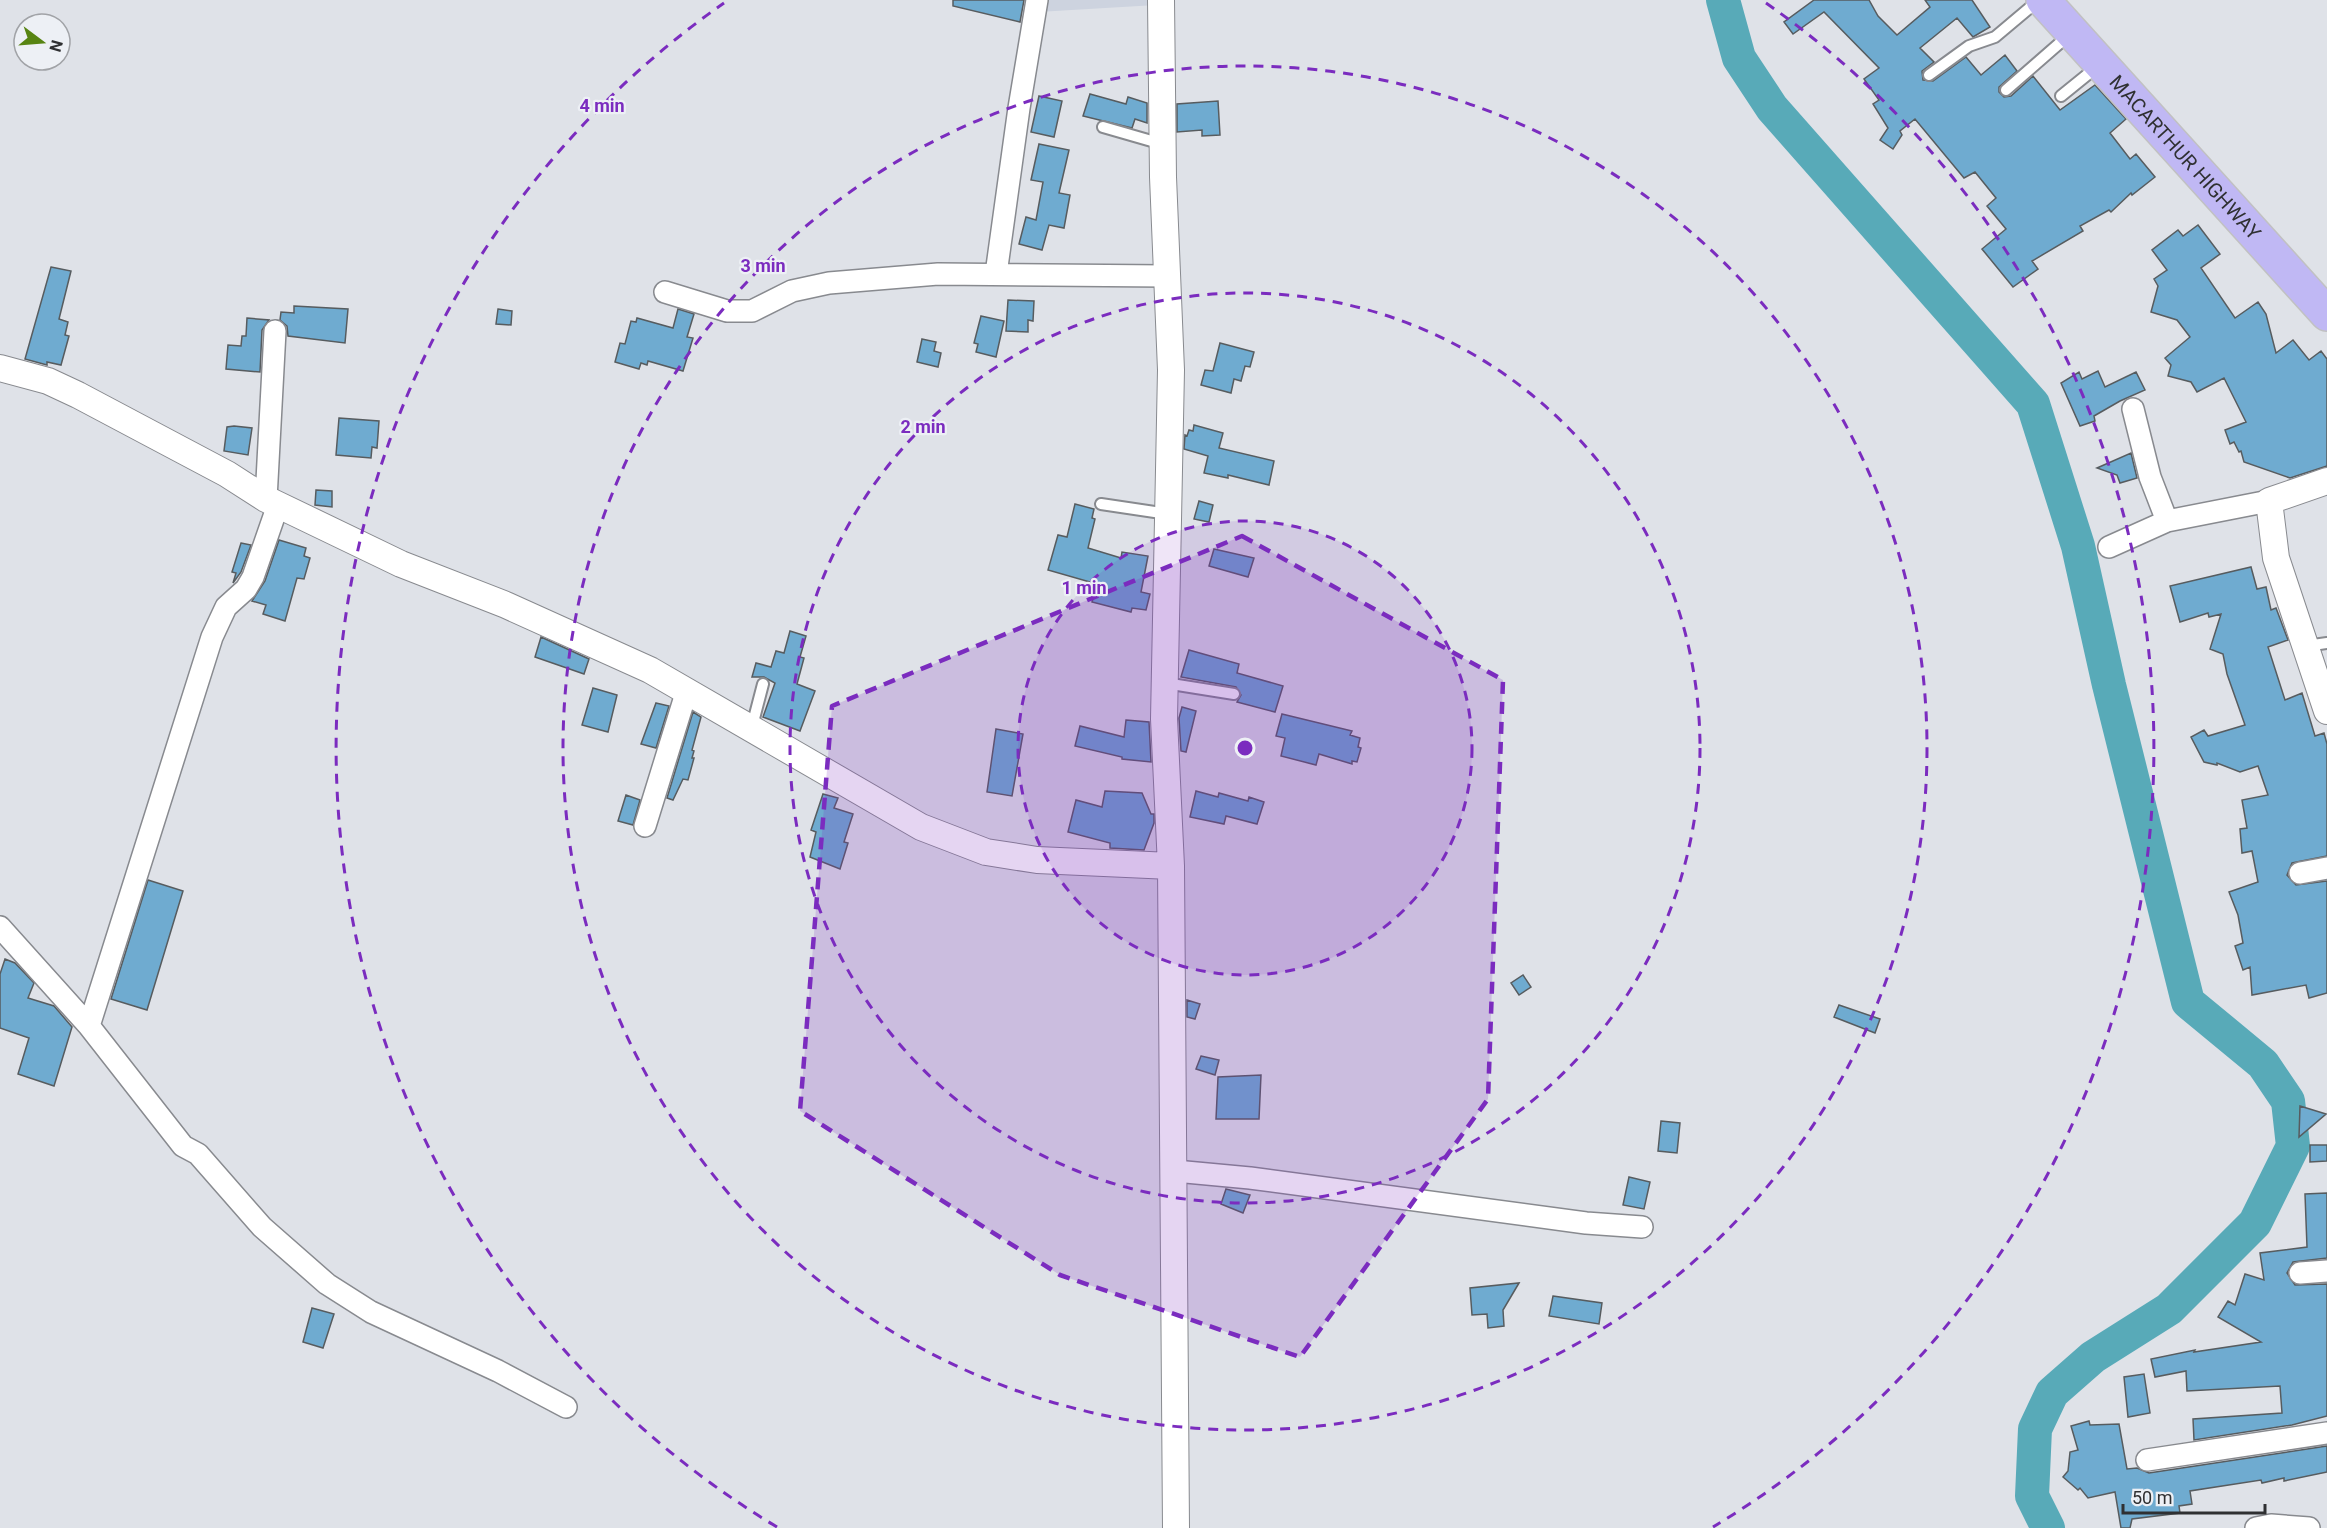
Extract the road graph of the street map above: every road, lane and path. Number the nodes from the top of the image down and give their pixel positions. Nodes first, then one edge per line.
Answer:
1 (1037, 0) edge
2 (1161, 0) edge
3 (2041, 0) edge
4 (2072, 33) junction
5 (2101, 63) junction
6 (1929, 75) dead end
7 (2006, 90) dead end
8 (2061, 96) dead end
9 (1103, 127) dead end
10 (1162, 144) junction
11 (996, 274) junction
12 (1167, 276) junction
13 (665, 292) dead end
14 (2327, 314) edge
15 (275, 331) dead end
16 (0, 368) edge
17 (2133, 409) dead end
18 (2327, 481) edge
19 (2269, 501) junction
20 (272, 502) junction
21 (1101, 504) dead end
22 (1168, 514) junction
23 (2166, 521) junction
24 (2109, 547) dead end
25 (2317, 645) edge
26 (1165, 683) junction
27 (763, 684) dead end
28 (687, 690) junction
29 (1234, 694) dead end
30 (2327, 711) edge
31 (751, 731) junction
32 (645, 826) dead end
33 (1171, 866) junction
34 (2327, 868) edge
35 (2300, 873) dead end
36 (0, 927) edge
37 (89, 1026) junction
38 (1175, 1171) junction
39 (1642, 1227) dead end
40 (2327, 1271) edge
41 (2300, 1273) dead end
42 (566, 1407) dead end
43 (2327, 1433) edge
44 (2147, 1460) dead end
45 (1176, 1528) edge
46 (2256, 1528) edge
47 (2309, 1528) edge

1 - 11 street
2 - 10 street
3 - 4 highway, MACARTHUR HIGHWAY
3 - 6 lane
4 - 5 highway, MACARTHUR HIGHWAY
4 - 7 lane
5 - 8 lane
5 - 14 highway, MACARTHUR HIGHWAY
9 - 10 lane
10 - 12 street
11 - 12 street
11 - 13 street
12 - 22 street
15 - 20 street
16 - 20 street
17 - 23 street
18 - 19 street
19 - 23 street
19 - 25 street
20 - 28 street
20 - 37 street
21 - 22 lane
22 - 26 street
23 - 24 street
25 - 30 street
26 - 29 lane
26 - 33 street
27 - 31 lane
28 - 31 street
28 - 32 street
31 - 33 street
33 - 38 street
34 - 35 street
36 - 37 street
37 - 42 street
38 - 39 street
38 - 45 street
40 - 41 street
43 - 44 street
46 - 47 street

